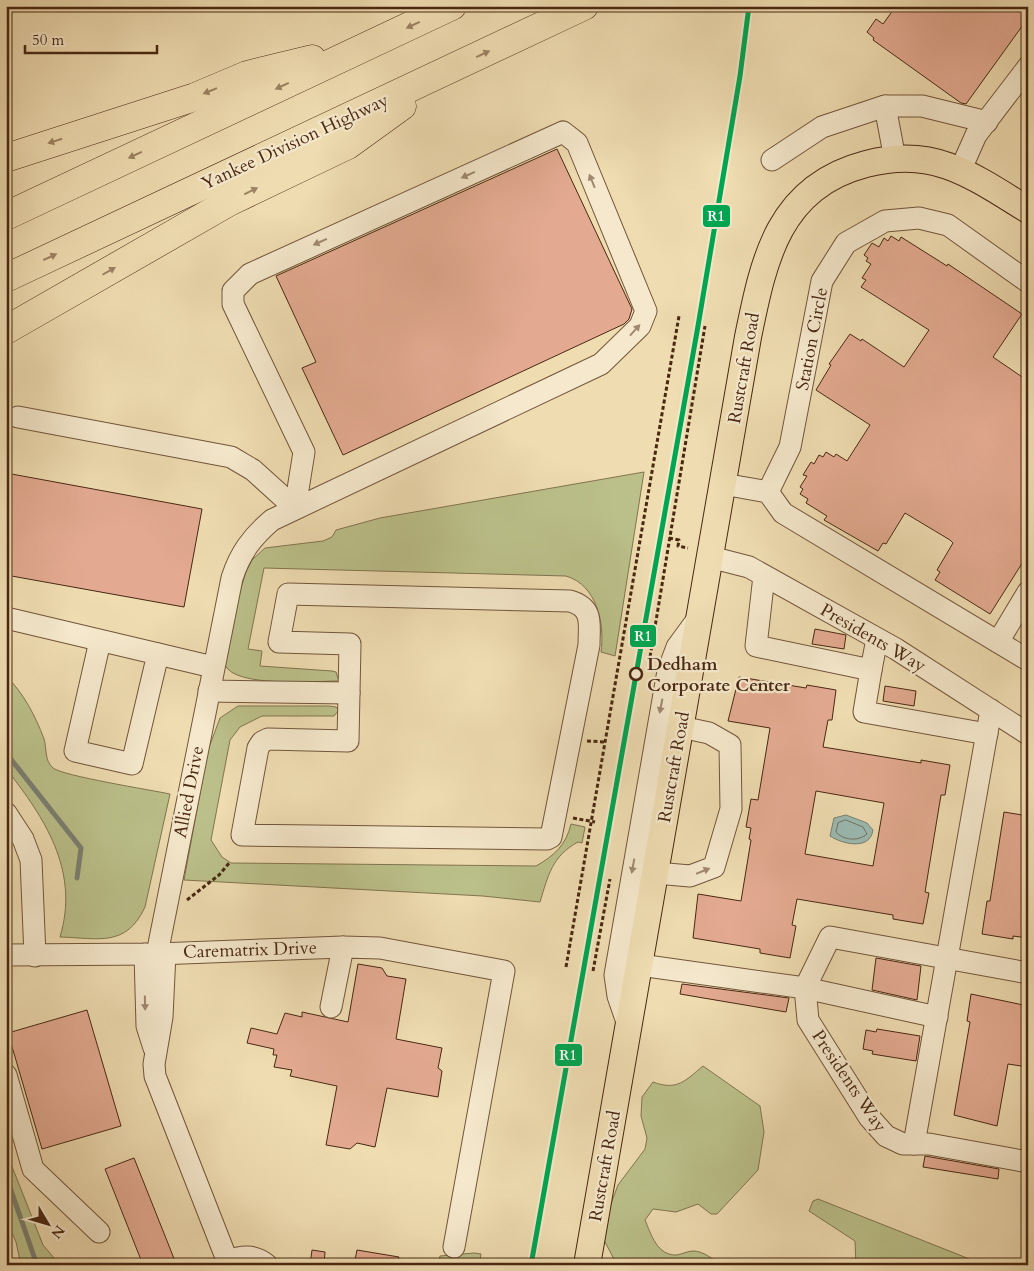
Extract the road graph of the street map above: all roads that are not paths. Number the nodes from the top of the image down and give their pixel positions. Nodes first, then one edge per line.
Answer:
1 (452, 6) edge
2 (584, 6) edge
3 (374, 43) junction
4 (457, 66) junction
5 (1028, 67) edge
6 (885, 106) junction
7 (987, 122) junction
8 (6, 158) edge
9 (893, 159) junction
10 (772, 160) dead end
11 (960, 172) junction
12 (1028, 210) edge
13 (6, 216) edge
14 (6, 278) edge
15 (1028, 282) edge
16 (6, 330) edge
17 (18, 416) dead end
18 (723, 484) junction
19 (768, 492) junction
20 (295, 508) junction
21 (699, 553) junction
22 (764, 576) junction
23 (1028, 592) edge
24 (701, 614) junction
25 (6, 618) edge
26 (877, 639) junction
27 (100, 641) junction
28 (998, 642) junction
29 (158, 654) junction
30 (1028, 660) edge
31 (213, 667) junction
32 (871, 670) junction
33 (209, 691) junction
34 (349, 694) junction
35 (991, 710) junction
36 (681, 727) junction
37 (987, 734) junction
38 (1028, 734) edge
39 (6, 813) edge
40 (656, 873) junction
41 (344, 947) junction
42 (156, 954) junction
43 (6, 955) edge
44 (35, 956) junction
45 (948, 959) junction
46 (640, 965) junction
47 (1028, 973) edge
48 (805, 988) junction
49 (331, 1007) dead end
50 (937, 1017) junction
51 (629, 1028) junction
52 (6, 1075) edge
53 (914, 1144) junction
54 (1028, 1162) edge
55 (99, 1232) dead end
56 (454, 1247) dead end
57 (228, 1263) edge
58 (266, 1265) edge
59 (587, 1265) edge

1 -> 3 highway
4 -> 2 highway, Yankee Division Highway
3 -> 8 highway
3 -> 13 highway
14 -> 4 highway, Yankee Division Highway
16 -> 4 highway
5 - 7 street
6 - 7 street
6 - 9 street
6 - 10 street
7 - 11 street
9 - 11 main road, Rustcraft Road
9 - 18 main road, Rustcraft Road
11 - 12 main road, Rustcraft Road
15 - 19 street, Station Circle
17 - 20 street
18 - 19 street
18 - 21 main road, Rustcraft Road
19 - 28 street
20 -> 20 street, Allied Drive
20 - 31 street, Allied Drive
21 - 22 street, Presidents Way
21 - 24 main road, Rustcraft Road
22 - 26 street, Presidents Way
22 - 32 street
23 - 28 street
24 - 36 main road, Rustcraft Road
24 -> 51 street
25 - 27 street
26 - 32 street
26 - 35 street, Presidents Way
27 - 29 street
27 - 29 street
28 - 30 street
29 - 31 street
31 - 33 street, Allied Drive
32 - 37 street
33 - 34 street
33 - 42 street, Allied Drive
34 - 34 street
35 - 37 street
35 - 38 street, Presidents Way
36 - 40 main road, Rustcraft Road
40 -> 36 street
37 - 45 street
39 - 44 street
40 - 46 main road, Rustcraft Road
41 - 42 street, Carematrix Drive
41 - 49 street
41 - 56 street, Carematrix Drive
42 - 44 street
42 - 57 street, Allied Drive
43 - 44 street
45 - 47 street
45 - 48 street
45 - 50 street
46 - 48 street
46 - 51 main road, Rustcraft Road
48 - 50 street
48 - 53 street, Presidents Way
50 - 53 street
51 - 59 main road, Rustcraft Road
52 - 55 street
53 - 54 street, Presidents Way
57 - 58 street

